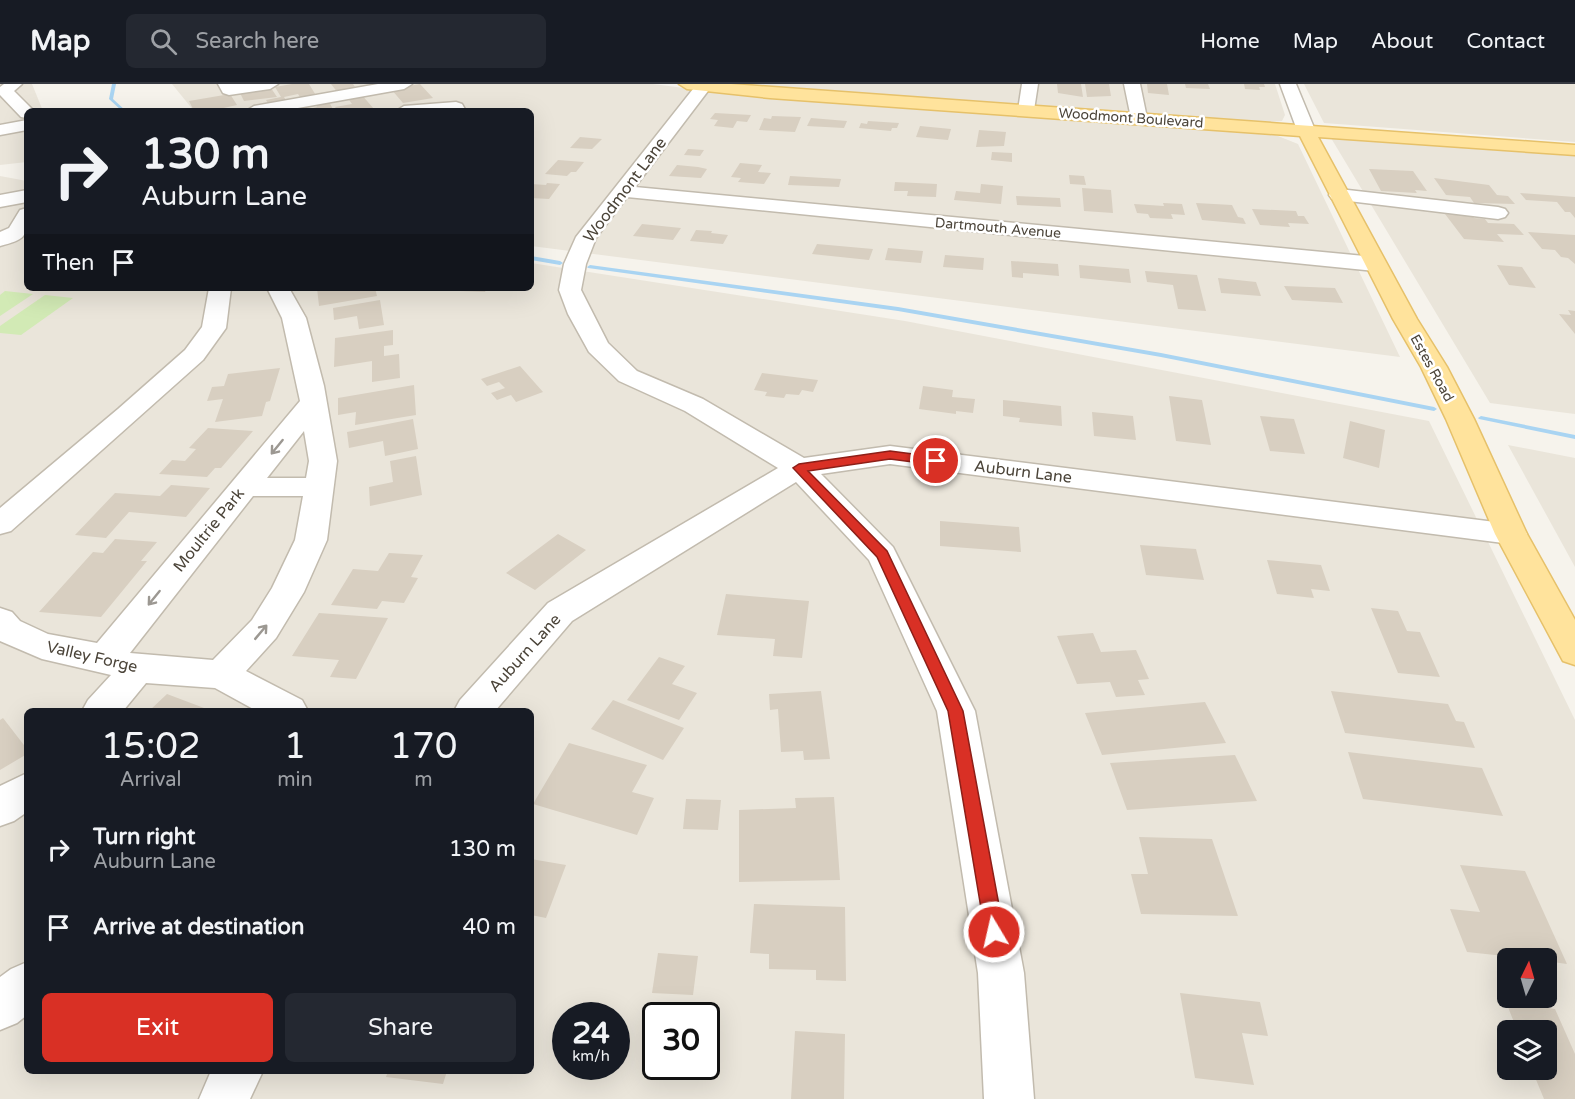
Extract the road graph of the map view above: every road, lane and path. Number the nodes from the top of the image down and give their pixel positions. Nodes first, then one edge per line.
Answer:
1 (226, 84) edge
2 (270, 84) edge
3 (404, 84) edge
4 (1030, 84) edge
5 (1132, 84) edge
6 (1288, 84) edge
7 (376, 86) edge
8 (695, 86) edge
9 (6, 89) edge
10 (269, 108) edge
11 (401, 108) edge
12 (24, 110) edge
13 (1026, 110) junction
14 (1139, 118) junction
15 (24, 126) edge
16 (0, 130) edge
17 (1306, 130) junction
18 (1575, 150) edge
19 (621, 191) junction
20 (1339, 195) junction
21 (24, 197) edge
22 (0, 201) edge
23 (1498, 213) dead end
24 (1375, 264) junction
25 (220, 291) edge
26 (280, 291) edge
27 (314, 402) junction
28 (799, 468) junction
29 (244, 487) junction
30 (320, 487) junction
31 (0, 524) edge
32 (1511, 534) junction
33 (1565, 617) edge
34 (0, 621) edge
35 (1575, 652) edge
36 (121, 664) junction
37 (221, 674) junction
38 (102, 708) edge
39 (283, 708) edge
40 (476, 708) edge
41 (24, 792) edge
42 (0, 808) edge
43 (24, 987) edge
44 (0, 1006) edge
45 (236, 1074) edge
46 (224, 1099) edge
47 (1009, 1099) edge

1 - 2 street
3 - 7 street
4 - 13 street
5 - 14 street
6 - 17 street, Estes Road
7 - 10 street
7 - 11 street
8 - 13 main road, Woodmont Boulevard
8 - 19 street, Woodmont Lane
9 - 12 street
13 - 14 main road, Woodmont Boulevard
14 - 17 main road, Woodmont Boulevard
15 - 16 street
17 - 18 main road, Woodmont Boulevard
17 - 20 main road, Estes Road
19 - 24 street, Dartmouth Avenue
19 - 28 street, Woodmont Lane
20 - 23 street
20 - 24 main road, Estes Road
21 - 22 street
24 - 32 main road, Estes Road
25 - 31 street
26 - 27 street
27 -> 29 street, Moultrie Park
27 - 30 street
28 - 32 street, Auburn Lane
28 - 40 street, Auburn Lane
28 - 47 street, Woodmont Lane
29 - 30 street
29 -> 36 street, Moultrie Park
37 -> 30 street
32 - 33 main road, Estes Road
33 - 35 main road, Estes Road
34 - 36 street, Valley Forge
36 - 37 street, Valley Forge
36 - 38 street, Moultrie Park
37 - 39 street, Valley Forge
41 - 42 street
43 - 44 street
45 - 46 street

